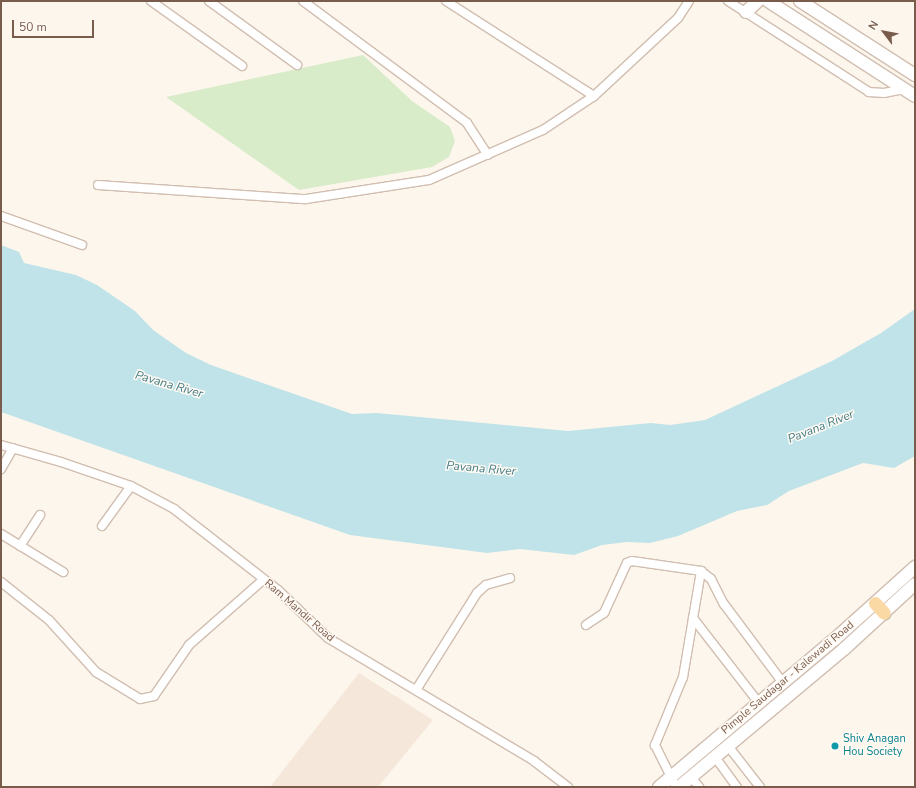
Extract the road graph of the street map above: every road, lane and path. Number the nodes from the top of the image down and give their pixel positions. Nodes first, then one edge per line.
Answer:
1 (151, 1) edge
2 (209, 1) edge
3 (303, 1) edge
4 (446, 1) edge
5 (689, 1) edge
6 (728, 1) edge
7 (758, 1) edge
8 (768, 1) edge
9 (800, 1) edge
10 (746, 12) junction
11 (297, 65) dead end
12 (242, 66) dead end
13 (915, 75) edge
14 (904, 89) junction
15 (594, 96) junction
16 (915, 96) edge
17 (488, 155) junction
18 (98, 185) dead end
19 (1, 216) edge
20 (82, 245) dead end
21 (1, 445) edge
22 (12, 448) junction
23 (1, 469) edge
24 (131, 486) junction
25 (40, 515) dead end
26 (102, 526) dead end
27 (1, 534) edge
28 (20, 546) junction
29 (915, 567) edge
30 (701, 571) junction
31 (64, 572) dead end
32 (510, 578) dead end
33 (263, 580) junction
34 (1, 582) edge
35 (915, 584) edge
36 (879, 608) junction
37 (693, 618) junction
38 (586, 625) dead end
39 (783, 683) junction
40 (416, 690) junction
41 (759, 703) junction
42 (728, 746) junction
43 (715, 756) junction
44 (681, 781) edge
45 (568, 787) edge
46 (659, 787) edge
47 (699, 787) edge
48 (737, 787) edge
49 (760, 787) edge

1 - 12 street
2 - 11 street
3 - 17 street
4 - 15 street
5 - 15 street
6 - 10 street
7 - 10 main road
8 - 14 main road
9 - 13 main road
10 - 14 street
14 - 16 main road
15 - 17 street
17 - 18 street
19 - 20 street
21 - 22 street, Ram Mandir Road
22 - 23 street
22 - 24 street, Ram Mandir Road
24 - 26 street
24 - 33 street, Ram Mandir Road
25 - 28 street
27 - 28 street
28 - 31 street
29 - 36 main road, Pimple Saudagar - Kalewadi Road
30 - 37 street
30 - 38 street
30 - 39 street
32 - 40 street
33 - 34 street
33 - 40 street, Ram Mandir Road
35 - 36 main road, Pimple Saudagar - Kalewadi Road
36 - 39 main road, Pimple Saudagar - Kalewadi Road
36 - 42 main road, Pimple Saudagar - Kalewadi Road
37 - 41 street
37 - 44 street
39 - 41 main road, Pimple Saudagar - Kalewadi Road
40 - 45 street, Ram Mandir Road
41 - 44 main road, Pimple Saudagar - Kalewadi Road
42 - 43 main road, Pimple Saudagar - Kalewadi Road
42 - 49 street
43 - 44 main road, Pimple Saudagar - Kalewadi Road
43 - 48 street
44 - 46 main road, Pimple Saudagar - Kalewadi Road
44 - 47 street

